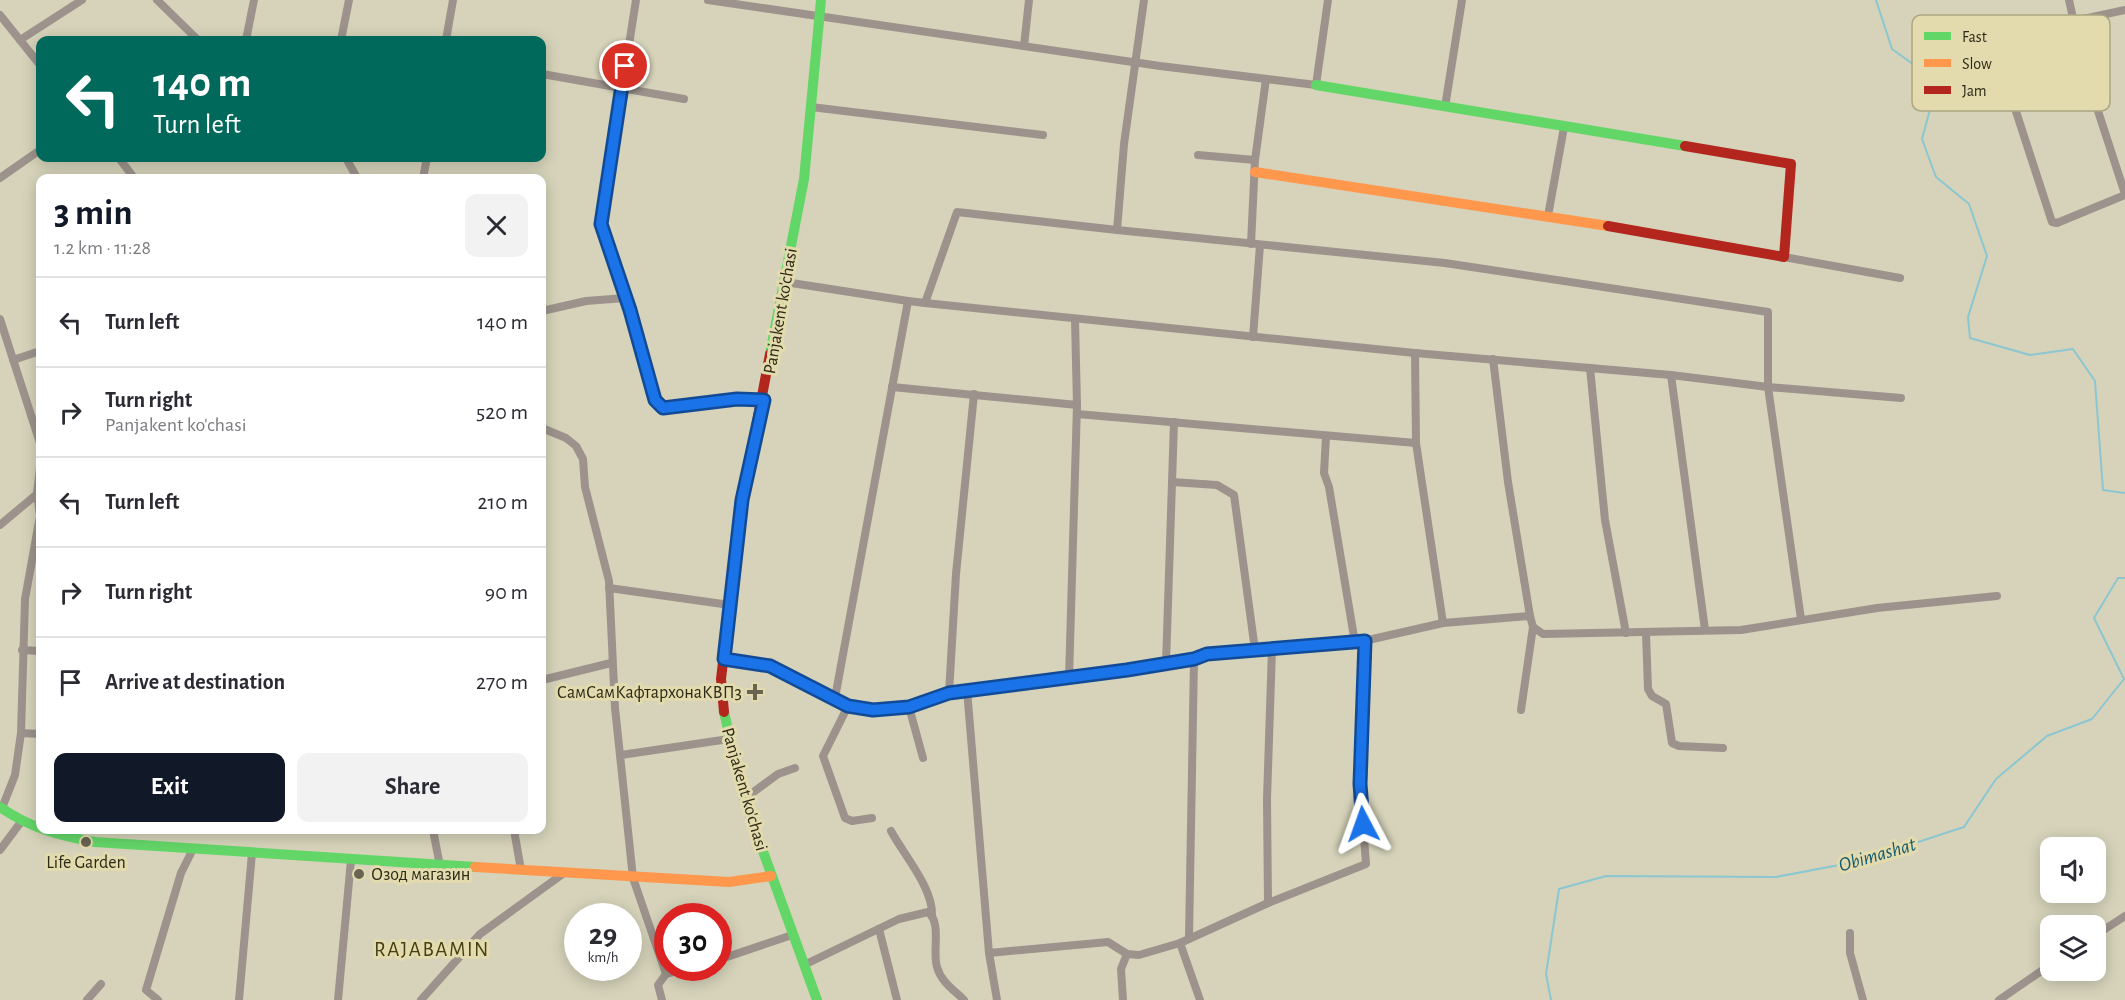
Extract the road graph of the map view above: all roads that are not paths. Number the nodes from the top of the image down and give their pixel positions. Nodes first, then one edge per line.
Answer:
1 (82, 0) edge
2 (157, 0) edge
3 (254, 0) edge
4 (349, 0) edge
5 (453, 0) edge
6 (636, 0) edge
7 (708, 0) edge
8 (821, 0) edge
9 (1029, 0) edge
10 (1144, 0) edge
11 (1328, 0) edge
12 (1462, 0) edge
13 (2069, 0) edge
14 (2125, 10) edge
15 (0, 15) edge
16 (2073, 15) edge
17 (2102, 15) edge
18 (819, 16) junction
19 (194, 36) edge
20 (247, 36) edge
21 (342, 36) edge
22 (447, 36) edge
23 (20, 40) junction
24 (1023, 46) junction
25 (36, 60) edge
26 (1135, 62) junction
27 (546, 75) edge
28 (1266, 79) junction
29 (1316, 86) junction
30 (621, 88) junction
31 (684, 99) dead end
32 (812, 107) junction
33 (1445, 107) junction
34 (2016, 111) edge
35 (2099, 111) edge
36 (1564, 127) junction
37 (1043, 135) dead end
38 (36, 153) edge
39 (1198, 155) dead end
40 (1255, 160) junction
41 (1255, 172) junction
42 (0, 178) edge
43 (2125, 194) edge
44 (1548, 216) junction
45 (1117, 230) junction
46 (1256, 245) junction
47 (1784, 257) junction
48 (1900, 278) dead end
49 (785, 282) junction
50 (625, 298) junction
51 (908, 301) junction
52 (925, 303) junction
53 (546, 310) edge
54 (0, 319) edge
55 (1075, 320) junction
56 (1253, 337) junction
57 (36, 352) edge
58 (1415, 353) junction
59 (1493, 359) junction
60 (13, 360) junction
61 (1590, 368) junction
62 (1671, 375) junction
63 (892, 387) junction
64 (1768, 387) junction
65 (974, 394) junction
66 (1900, 398) dead end
67 (764, 400) junction
68 (1077, 405) junction
69 (1174, 422) junction
70 (546, 430) edge
71 (36, 431) edge
72 (1326, 436) junction
73 (1416, 442) junction
74 (1172, 482) junction
75 (36, 495) edge
76 (2, 520) edge
77 (36, 560) edge
78 (609, 588) junction
79 (1997, 596) dead end
80 (730, 604) junction
81 (1530, 616) junction
82 (1801, 619) junction
83 (1443, 623) junction
84 (1533, 627) junction
85 (1706, 630) junction
86 (1626, 633) junction
87 (1646, 633) junction
88 (1365, 641) junction
89 (1355, 643) junction
90 (1272, 649) junction
91 (22, 650) junction
92 (1255, 650) junction
93 (36, 651) edge
94 (724, 659) junction
95 (1194, 659) junction
96 (611, 663) junction
97 (1166, 664) junction
98 (546, 679) edge
99 (1069, 679) junction
100 (967, 690) junction
101 (949, 693) junction
102 (835, 698) junction
103 (848, 706) junction
104 (909, 707) junction
105 (1521, 710) dead end
106 (21, 733) junction
107 (36, 734) edge
108 (729, 739) junction
109 (1723, 748) dead end
110 (621, 755) junction
111 (923, 758) dead end
112 (795, 768) dead end
113 (744, 799) junction
114 (1, 807) edge
115 (872, 818) dead end
116 (21, 822) junction
117 (36, 829) edge
118 (891, 831) dead end
119 (48, 834) edge
120 (434, 834) edge
121 (515, 834) edge
122 (193, 849) junction
123 (0, 850) edge
124 (252, 853) junction
125 (351, 860) junction
126 (440, 866) junction
127 (521, 870) junction
128 (564, 873) junction
129 (771, 876) junction
130 (633, 878) junction
131 (1268, 903) junction
132 (932, 915) junction
133 (2125, 916) edge
134 (879, 928) junction
135 (2106, 928) edge
136 (1850, 933) dead end
137 (792, 935) junction
138 (1189, 938) junction
139 (654, 939) edge
140 (1180, 943) junction
141 (989, 953) junction
142 (1127, 954) junction
143 (732, 955) edge
144 (804, 964) junction
145 (2040, 973) edge
146 (661, 981) edge
147 (101, 984) dead end
148 (87, 1000) edge
149 (158, 1000) edge
150 (239, 1000) edge
151 (338, 1000) edge
152 (421, 1000) edge
153 (662, 1000) edge
154 (817, 1000) edge
155 (897, 1000) edge
156 (964, 1000) edge
157 (998, 1000) edge
158 (1123, 1000) edge
159 (1200, 1000) edge
160 (1863, 1000) edge
161 (1999, 1000) edge

1 - 23 street
2 - 19 street
3 - 20 street
4 - 21 street
5 - 22 street
6 - 30 street
7 - 18 street
8 - 18 main road, Panjakent ko'chasi
9 - 24 street
10 - 26 street
11 - 29 street
12 - 33 street
13 - 16 street
14 - 17 street
15 - 23 street
18 - 24 street
18 - 32 main road, Panjakent ko'chasi
23 - 25 street
24 - 26 street
26 - 28 street
26 - 45 street
27 - 30 street
28 - 29 street
28 - 40 street
29 - 33 main road
30 - 31 street
30 - 50 street
32 - 37 street
32 - 49 main road, Panjakent ko'chasi
33 - 36 main road
34 - 43 street
35 - 43 street
36 - 44 street
36 - 47 main road
38 - 42 street
39 - 40 street
40 - 41 street
41 - 44 main road
41 - 46 street
44 - 47 main road
45 - 46 street
45 - 52 street
46 - 56 street
46 - 64 street
47 - 48 street
49 - 51 street
49 - 67 main road, Panjakent ko'chasi
50 - 53 street
50 - 67 street
51 - 52 street
51 - 63 street
52 - 55 street
54 - 60 street
55 - 56 street
55 - 68 street
56 - 58 street
57 - 60 street
58 - 59 street
58 - 73 street
59 - 61 street
59 - 81 street
60 - 71 street
61 - 62 street
61 - 86 street
62 - 64 street
62 - 85 street
63 - 65 street
63 - 102 street
64 - 66 street
64 - 82 street
65 - 68 street
65 - 101 street
67 - 80 main road, Panjakent ko'chasi
68 - 69 street
68 - 99 street
69 - 72 street
69 - 74 street
70 - 78 street
72 - 73 street
72 - 89 street
73 - 83 street
74 - 92 street
74 - 97 street
75 - 76 street
77 - 91 street
78 - 80 street
78 - 96 street
79 - 82 street
80 - 94 main road, Panjakent ko'chasi
81 - 83 street
81 - 84 street
82 - 85 street
83 - 88 street
84 - 86 street
84 - 105 street
85 - 87 street
86 - 87 street
87 - 109 street
88 - 89 street
88 - 131 street
89 - 90 street
90 - 92 street
90 - 131 street
91 - 93 street
91 - 106 street
92 - 95 street
94 - 102 street
94 - 108 main road, Panjakent ko'chasi
95 - 97 street
95 - 138 street
96 - 98 street
96 - 110 street
97 - 99 street
99 - 100 street
100 - 101 street
100 - 141 street
101 - 104 street
102 - 103 street
103 - 104 street
103 - 115 street
104 - 111 street
106 - 107 street
106 - 114 street
108 - 110 street
108 - 113 main road, Panjakent ko'chasi
110 - 130 street
112 - 113 street
113 - 129 main road, Panjakent ko'chasi
114 - 116 main road
116 - 117 main road
116 - 123 street
118 - 132 street
119 - 122 main road
120 - 126 street
121 - 127 street
122 - 124 main road
122 - 149 street
124 - 125 main road
124 - 150 street
125 - 126 main road
125 - 151 street
126 - 127 main road
127 - 128 main road
128 - 130 main road
128 - 152 street
129 - 130 main road
129 - 137 main road, Panjakent ko'chasi
130 - 139 street
131 - 138 street
132 - 134 street
132 - 156 street
133 - 135 street
134 - 144 street
134 - 155 street
136 - 160 street
137 - 143 street
137 - 144 main road, Panjakent ko'chasi
138 - 140 street
140 - 142 street
140 - 159 street
141 - 142 street
141 - 157 street
142 - 158 street
144 - 154 main road, Panjakent ko'chasi
145 - 161 street
146 - 153 street
147 - 148 street

